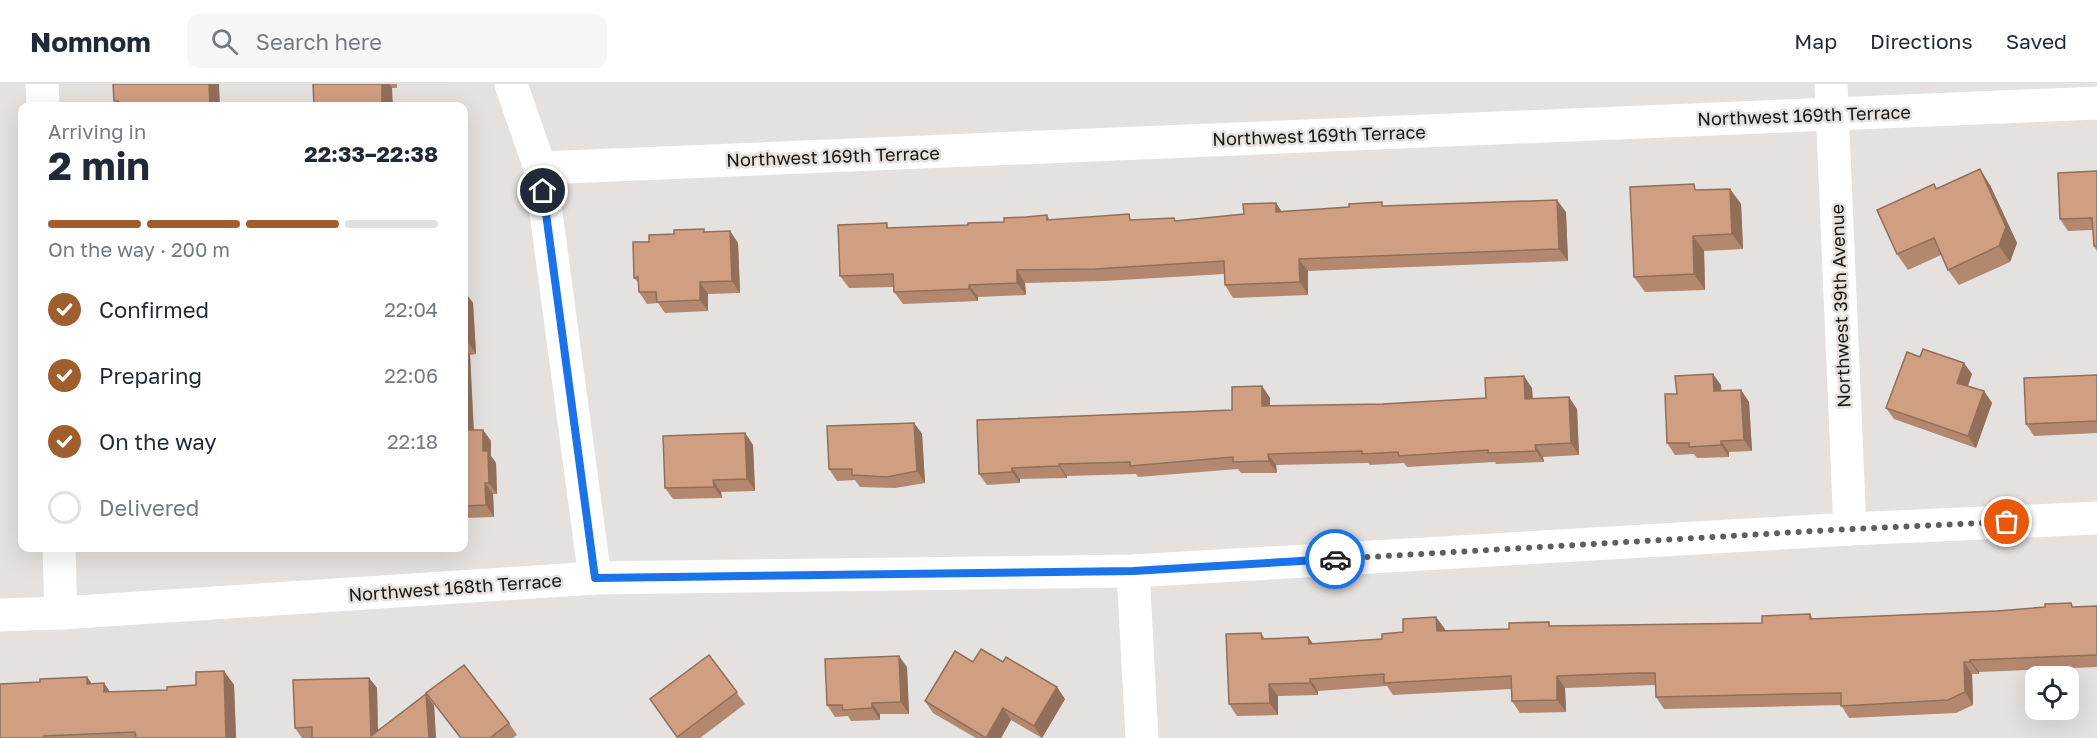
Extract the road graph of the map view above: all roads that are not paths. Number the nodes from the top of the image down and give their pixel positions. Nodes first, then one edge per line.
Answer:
1 (42, 84) edge
2 (511, 84) edge
3 (1832, 99) edge
4 (43, 102) edge
5 (2097, 103) edge
6 (540, 168) junction
7 (2097, 518) edge
8 (1850, 529) junction
9 (59, 552) edge
10 (1133, 571) junction
11 (595, 578) junction
12 (61, 613) junction
13 (0, 615) edge
14 (1142, 738) edge

1 - 4 street
2 - 6 street
3 - 5 street, Northwest 169th Terrace
3 - 6 street, Northwest 169th Terrace
3 - 8 street, Northwest 39th Avenue
6 - 11 street
7 - 8 street, Northwest 168th Terrace
8 - 10 street, Northwest 168th Terrace
9 - 12 street
10 - 11 street, Northwest 168th Terrace
10 - 14 street
11 - 12 street, Northwest 168th Terrace
12 - 13 street, Northwest 168th Terrace

